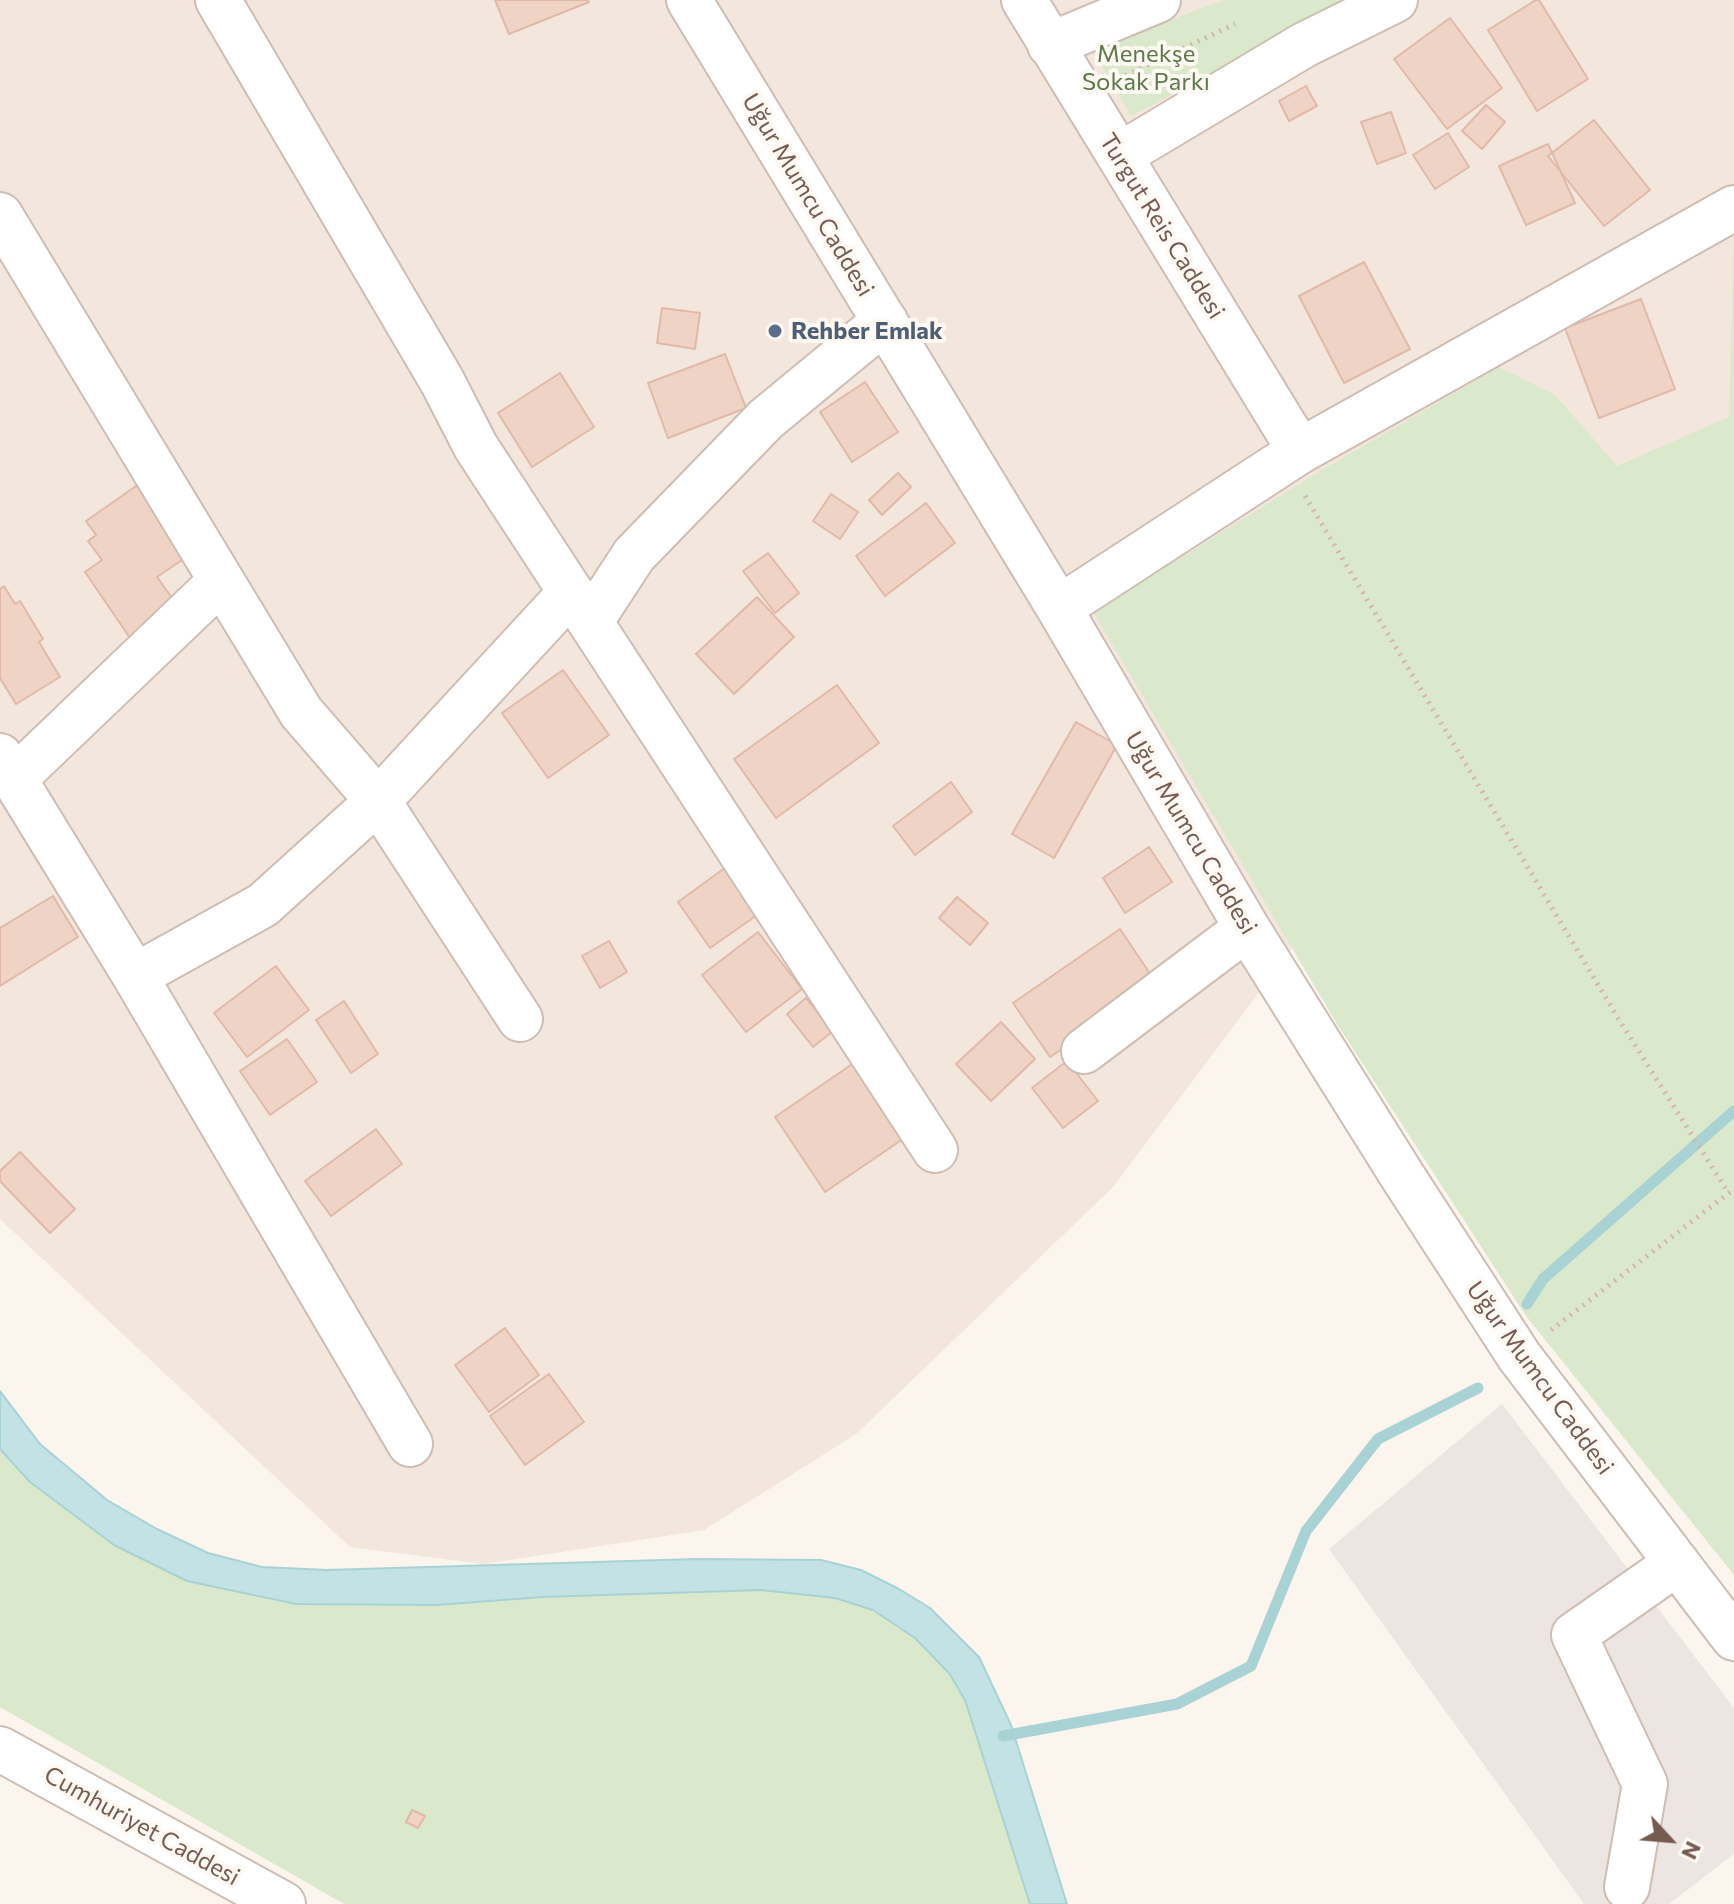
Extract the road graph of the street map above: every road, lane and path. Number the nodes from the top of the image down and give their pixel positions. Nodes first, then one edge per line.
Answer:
1 (218, 0) edge
2 (689, 0) edge
3 (1024, 0) edge
4 (1158, 0) edge
5 (1395, 0) edge
6 (1235, 24) dead end
7 (1050, 45) junction
8 (1081, 96) junction
9 (1120, 155) junction
10 (1734, 208) edge
11 (0, 215) edge
12 (885, 321) junction
13 (1300, 451) junction
14 (221, 581) junction
15 (581, 606) junction
16 (1059, 608) junction
17 (7, 768) edge
18 (378, 801) junction
19 (1247, 928) junction
20 (135, 976) junction
21 (520, 1019) dead end
22 (1084, 1051) dead end
23 (935, 1150) dead end
24 (1731, 1190) edge
25 (1519, 1356) junction
26 (410, 1444) dead end
27 (1677, 1563) junction
28 (1734, 1638) edge
29 (0, 1749) edge
30 (1627, 1887) dead end
31 (283, 1904) edge

1 - 15 street
2 - 12 street, Uğur Mumcu Caddesi
3 - 7 street, Turgut Reis Caddesi
4 - 7 street
5 - 9 street
6 - 8 path
7 - 8 street, Turgut Reis Caddesi
8 - 9 street, Turgut Reis Caddesi
9 - 13 street, Turgut Reis Caddesi
10 - 13 street
11 - 14 street
12 - 15 street
12 - 16 street, Uğur Mumcu Caddesi
13 - 16 street
13 - 24 path
14 - 17 street
14 - 18 street
15 - 18 street
15 - 23 street
16 - 19 street, Uğur Mumcu Caddesi
17 - 20 street
18 - 20 street
18 - 21 street
19 - 22 street
19 - 25 street, Uğur Mumcu Caddesi
20 - 26 street
24 - 25 path
25 - 27 street, Uğur Mumcu Caddesi
27 - 28 street, Uğur Mumcu Caddesi
27 - 30 street
29 - 31 street, Cumhuriyet Caddesi

